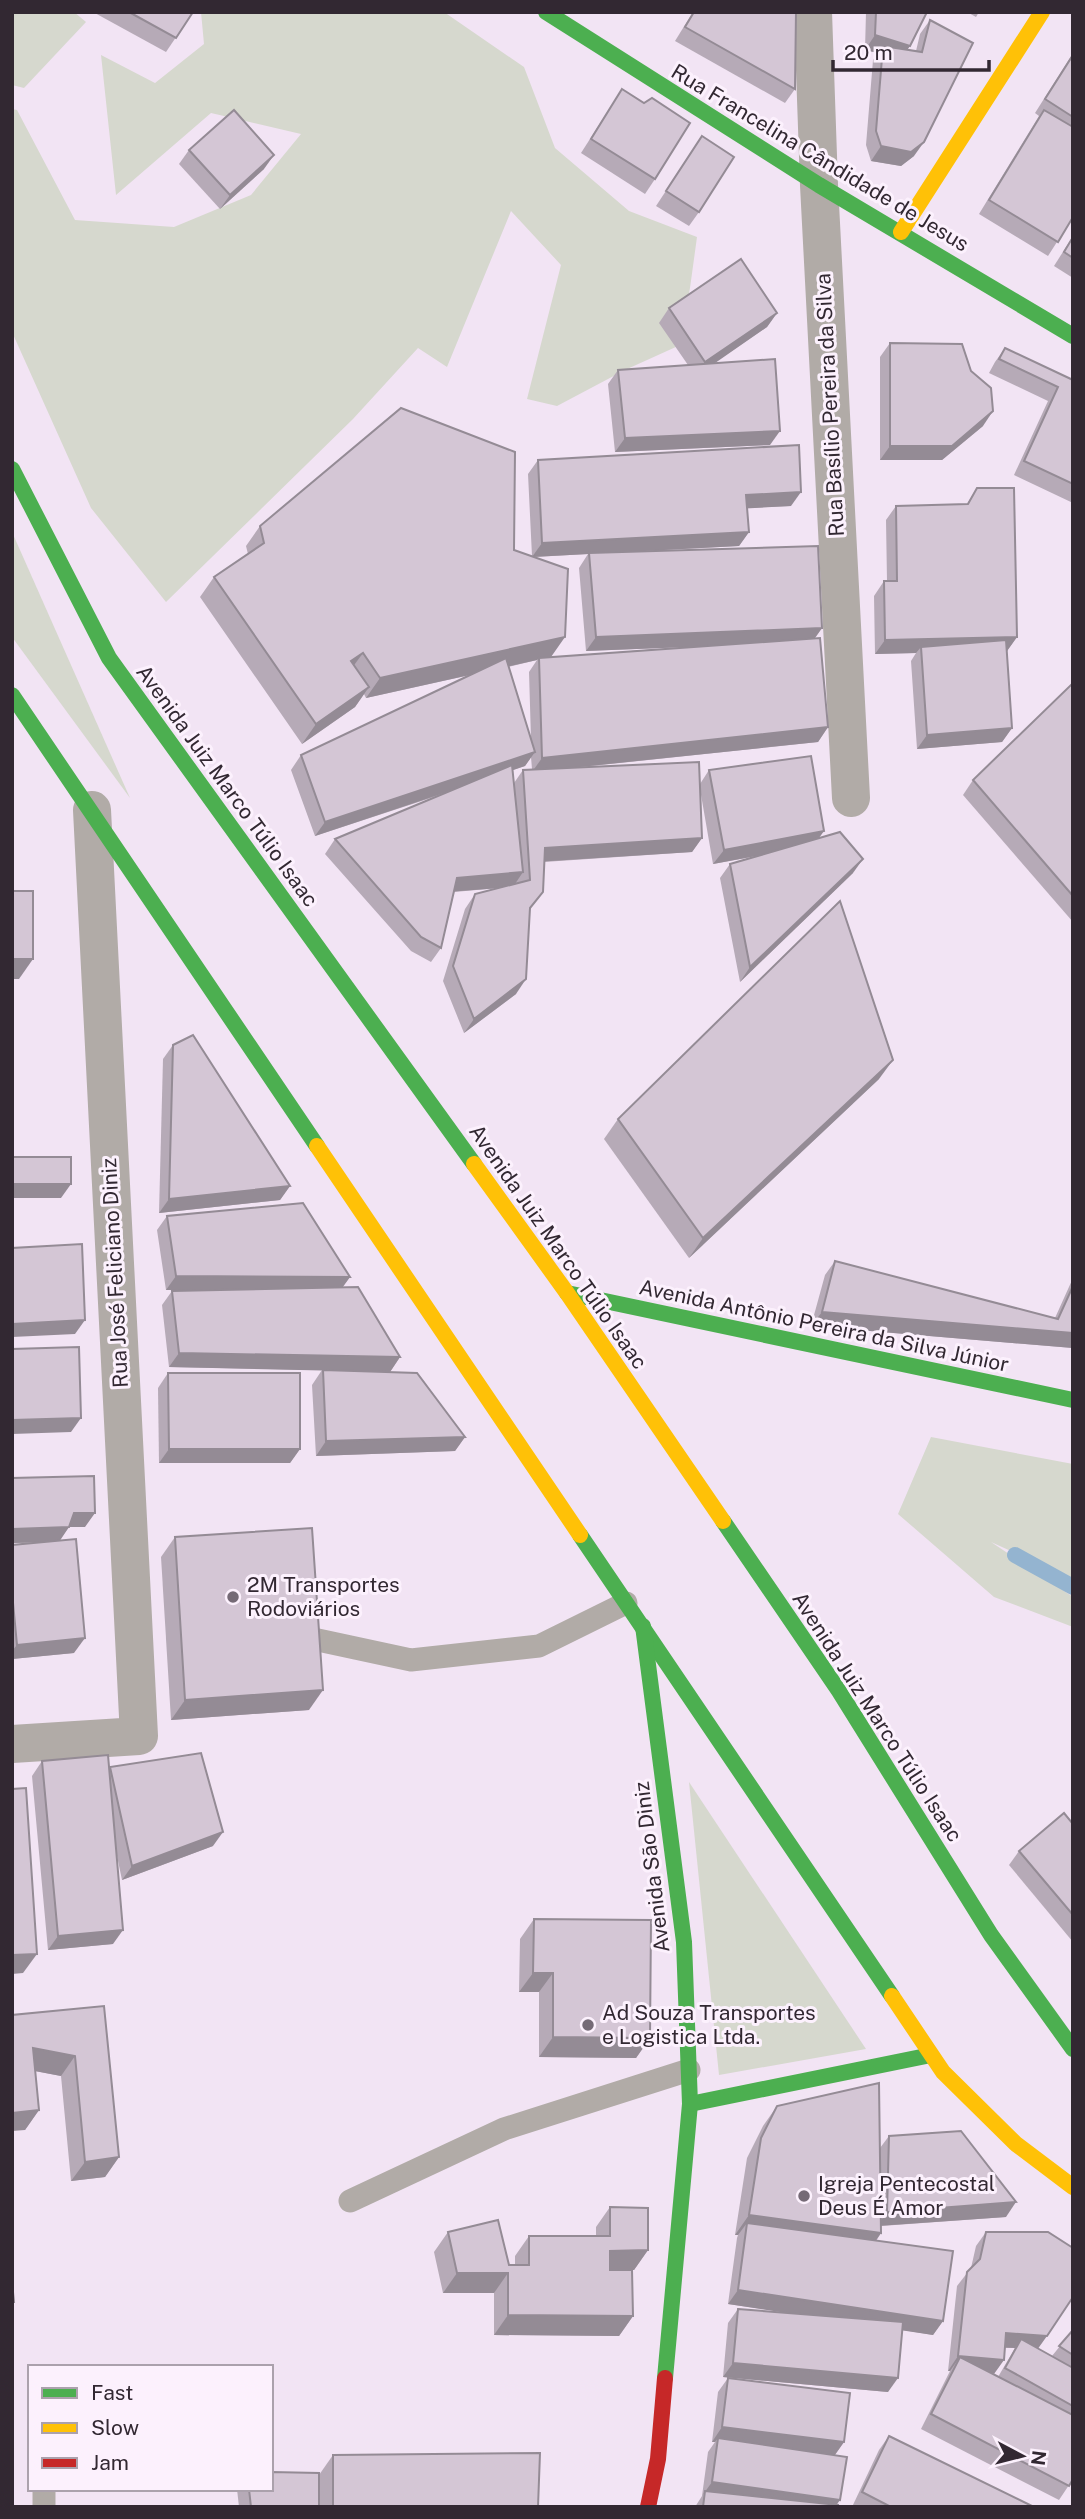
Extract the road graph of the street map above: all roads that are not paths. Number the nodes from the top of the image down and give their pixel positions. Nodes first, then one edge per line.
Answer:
1 (546, 12) edge
2 (813, 12) edge
3 (1042, 12) edge
4 (819, 186) junction
5 (901, 232) junction
6 (1073, 336) edge
7 (12, 469) edge
8 (12, 695) edge
9 (851, 798) dead end
10 (92, 810) junction
11 (567, 1293) junction
12 (1073, 1401) edge
13 (626, 1603) junction
14 (643, 1626) junction
15 (304, 1637) edge
16 (12, 1744) edge
17 (1073, 2049) edge
18 (931, 2055) junction
19 (689, 2070) junction
20 (690, 2104) junction
21 (1073, 2187) edge
22 (350, 2201) dead end
23 (649, 2507) edge

1 - 4 main road, Rua Francelina Cândidade de Jesus
2 - 4 street, Rua Basílio Pereira da Silva
3 - 5 main road
4 - 5 main road, Rua Francelina Cândidade de Jesus
4 - 9 street, Rua Basílio Pereira da Silva
5 - 6 main road, Rua Francelina Cândidade de Jesus
7 - 11 main road, Avenida Juiz Marco Túlio Isaac
8 - 10 main road
10 - 13 main road
10 - 16 street, Rua José Feliciano Diniz
11 - 12 main road, Avenida Antônio Pereira da Silva Júnior
11 - 17 main road, Avenida Juiz Marco Túlio Isaac
13 - 14 main road
13 - 15 lane
14 - 18 main road
14 - 19 main road, Avenida São Diniz
18 - 20 main road
18 - 21 main road
19 - 20 main road, Avenida São Diniz
19 - 22 lane
20 - 23 main road, Avenida São Diniz

